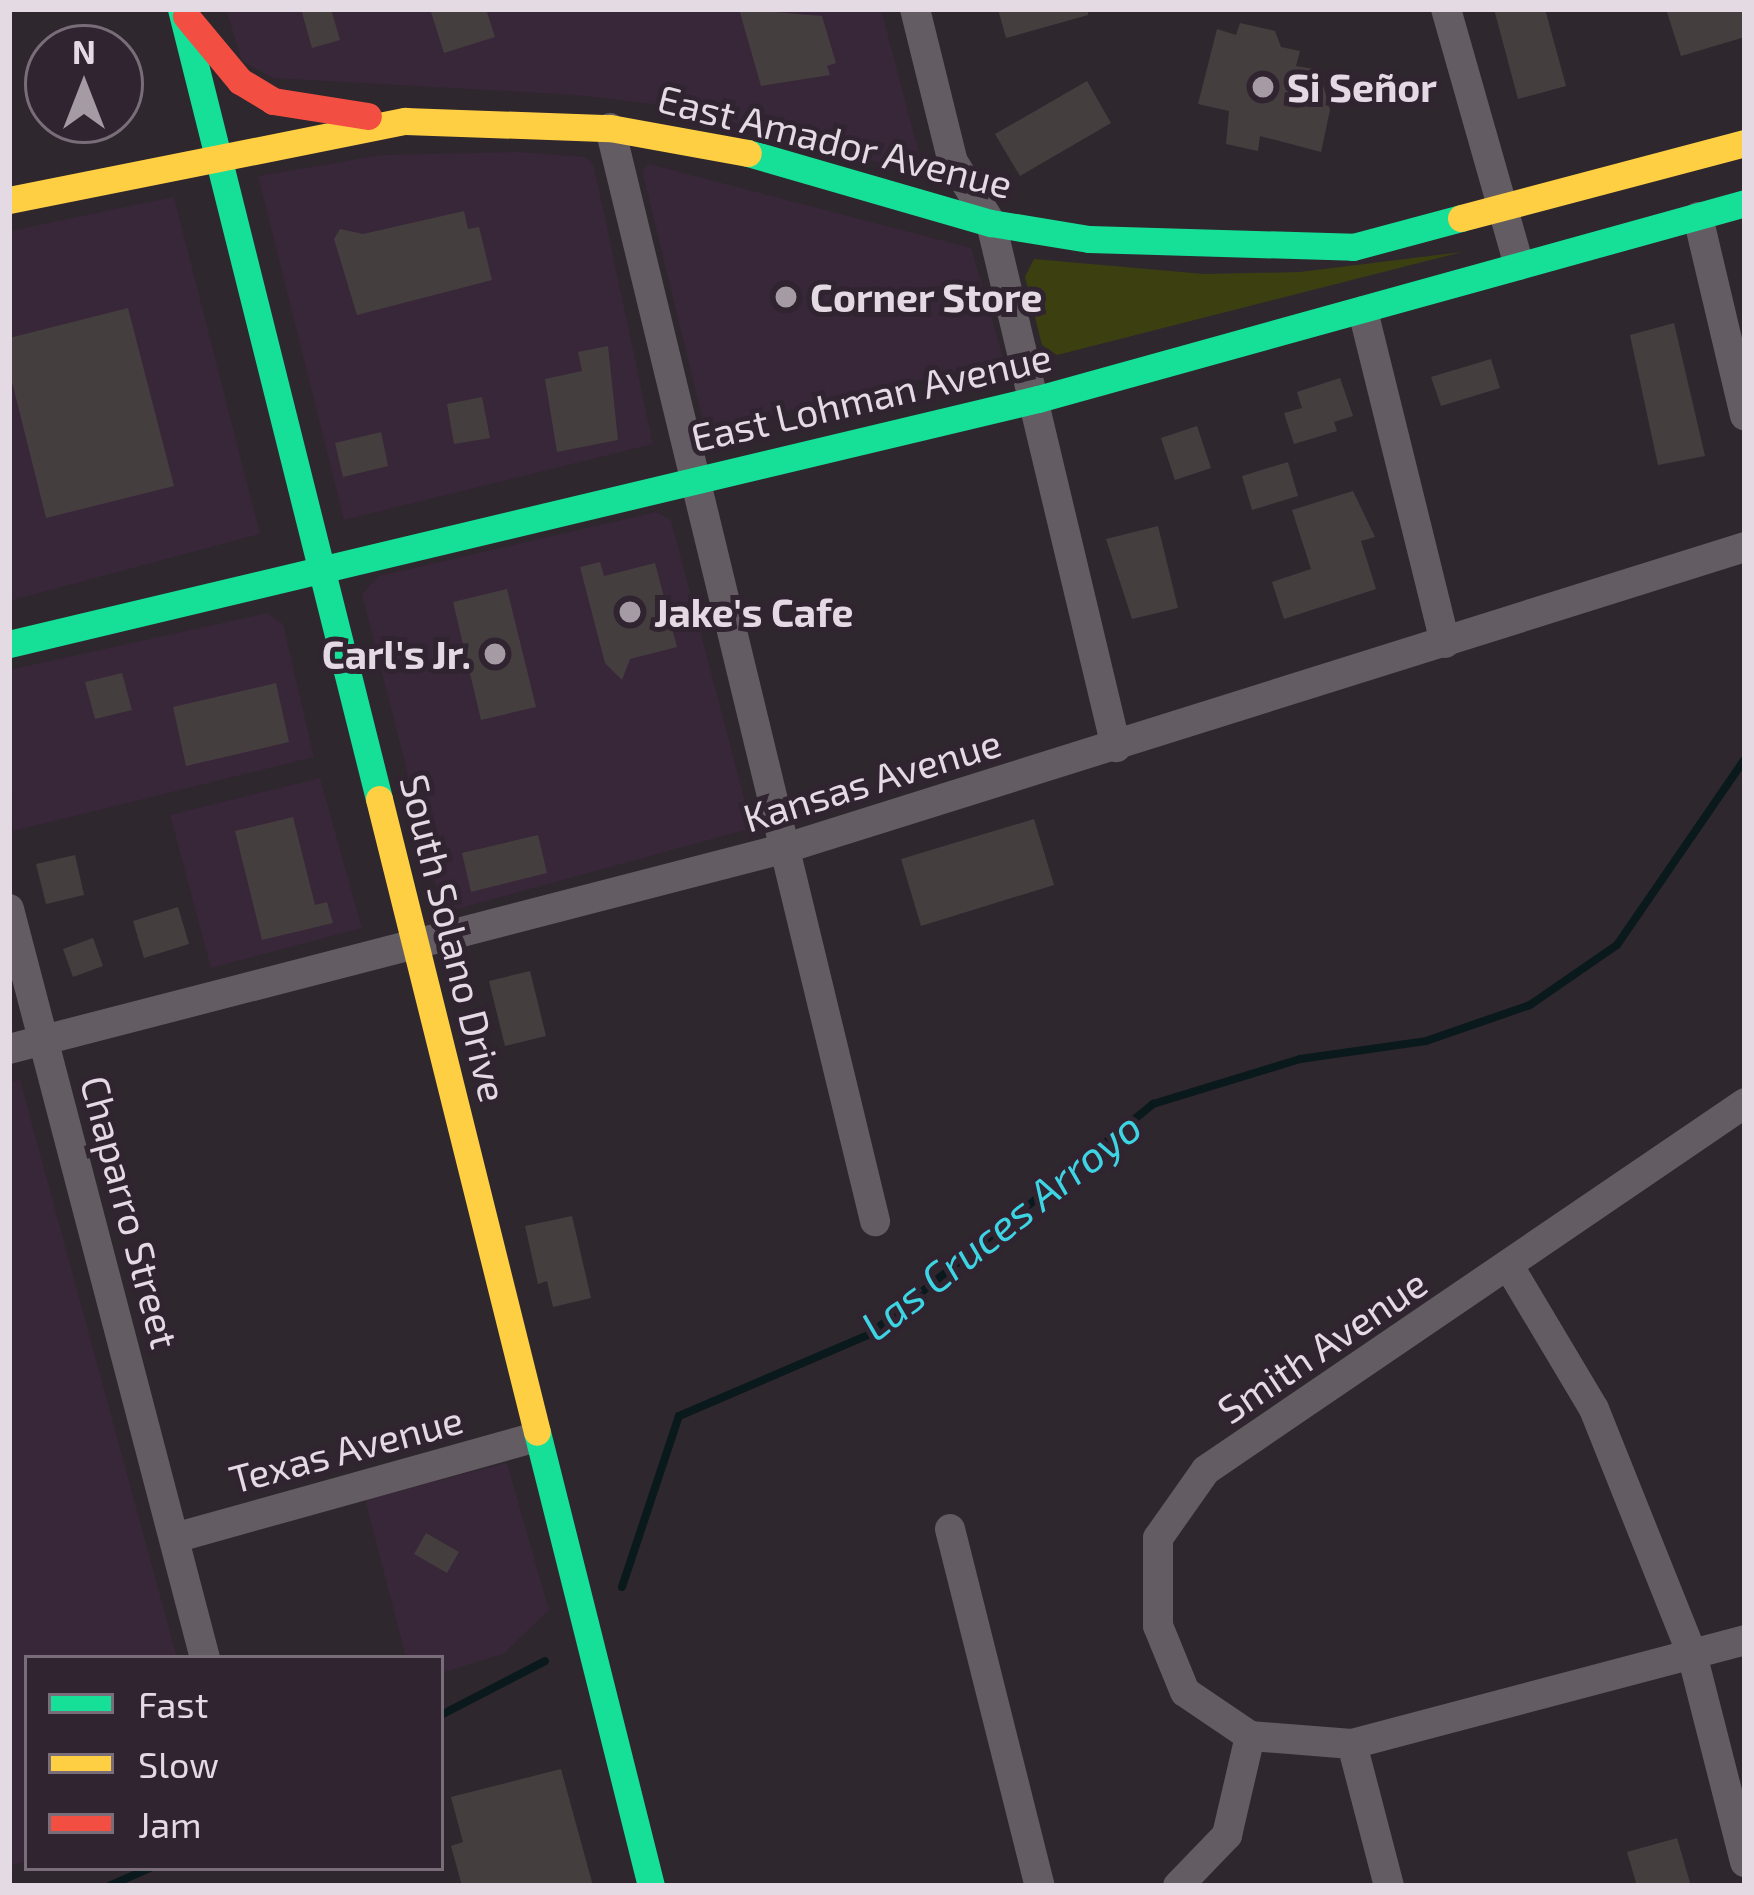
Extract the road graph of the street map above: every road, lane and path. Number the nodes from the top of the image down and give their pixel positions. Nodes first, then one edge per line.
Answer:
1 (915, 9) edge
2 (1446, 9) edge
3 (181, 10) edge
4 (405, 121) junction
5 (610, 128) junction
6 (1745, 143) edge
7 (212, 154) junction
8 (9, 200) edge
9 (1745, 203) edge
10 (1501, 212) junction
11 (1698, 217) junction
12 (991, 223) junction
13 (1520, 265) junction
14 (1363, 311) junction
15 (1038, 399) junction
16 (1745, 416) edge
17 (690, 481) junction
18 (1745, 547) edge
19 (320, 568) junction
20 (1444, 643) junction
21 (9, 644) edge
22 (1116, 747) junction
23 (786, 848) junction
24 (9, 908) edge
25 (415, 946) junction
26 (42, 1040) junction
27 (9, 1048) edge
28 (1745, 1103) edge
29 (875, 1221) dead end
30 (1510, 1268) junction
31 (535, 1438) junction
32 (950, 1529) dead end
33 (178, 1537) junction
34 (1745, 1640) edge
35 (1692, 1654) junction
36 (204, 1655) edge
37 (1250, 1736) junction
38 (1352, 1744) junction
39 (1745, 1862) edge
40 (651, 1886) edge
41 (1040, 1886) edge
42 (1178, 1886) edge
43 (1389, 1886) edge

1 - 12 street
2 - 10 street
3 - 4 main road
3 - 7 main road, South Solano Drive
4 - 5 main road, East Amador Avenue
4 - 7 main road, East Amador Avenue
5 - 12 main road, East Amador Avenue
5 - 17 street
6 - 10 main road
7 - 8 main road, East Amador Avenue
7 - 19 main road, South Solano Drive
9 - 11 main road, East Lohman Avenue
10 - 12 main road, East Amador Avenue
10 - 13 street
11 - 13 main road, East Lohman Avenue
11 - 16 street
12 - 15 street
13 - 14 main road, East Lohman Avenue
14 - 15 main road, East Lohman Avenue
14 - 20 street
15 - 17 main road, East Lohman Avenue
15 - 22 street
17 - 19 main road, East Lohman Avenue
17 - 23 street
18 - 20 street, Kansas Avenue
19 - 21 main road, East Lohman Avenue
19 - 25 main road, South Solano Drive
20 - 22 street, Kansas Avenue
22 - 23 street, Kansas Avenue
23 - 25 street, Kansas Avenue
23 - 29 street
24 - 26 street, Chaparro Street
25 - 26 street, Kansas Avenue
25 - 31 main road, South Solano Drive
26 - 27 street, Kansas Avenue
26 - 33 street, Chaparro Street
28 - 30 street, Smith Avenue
30 - 35 street
30 - 37 street, Smith Avenue
31 - 33 street, Texas Avenue
31 - 40 main road, South Solano Drive
32 - 41 street
33 - 36 street, Chaparro Street
34 - 35 street
35 - 38 street
35 - 39 street
37 - 38 street
37 - 42 street
38 - 43 street

